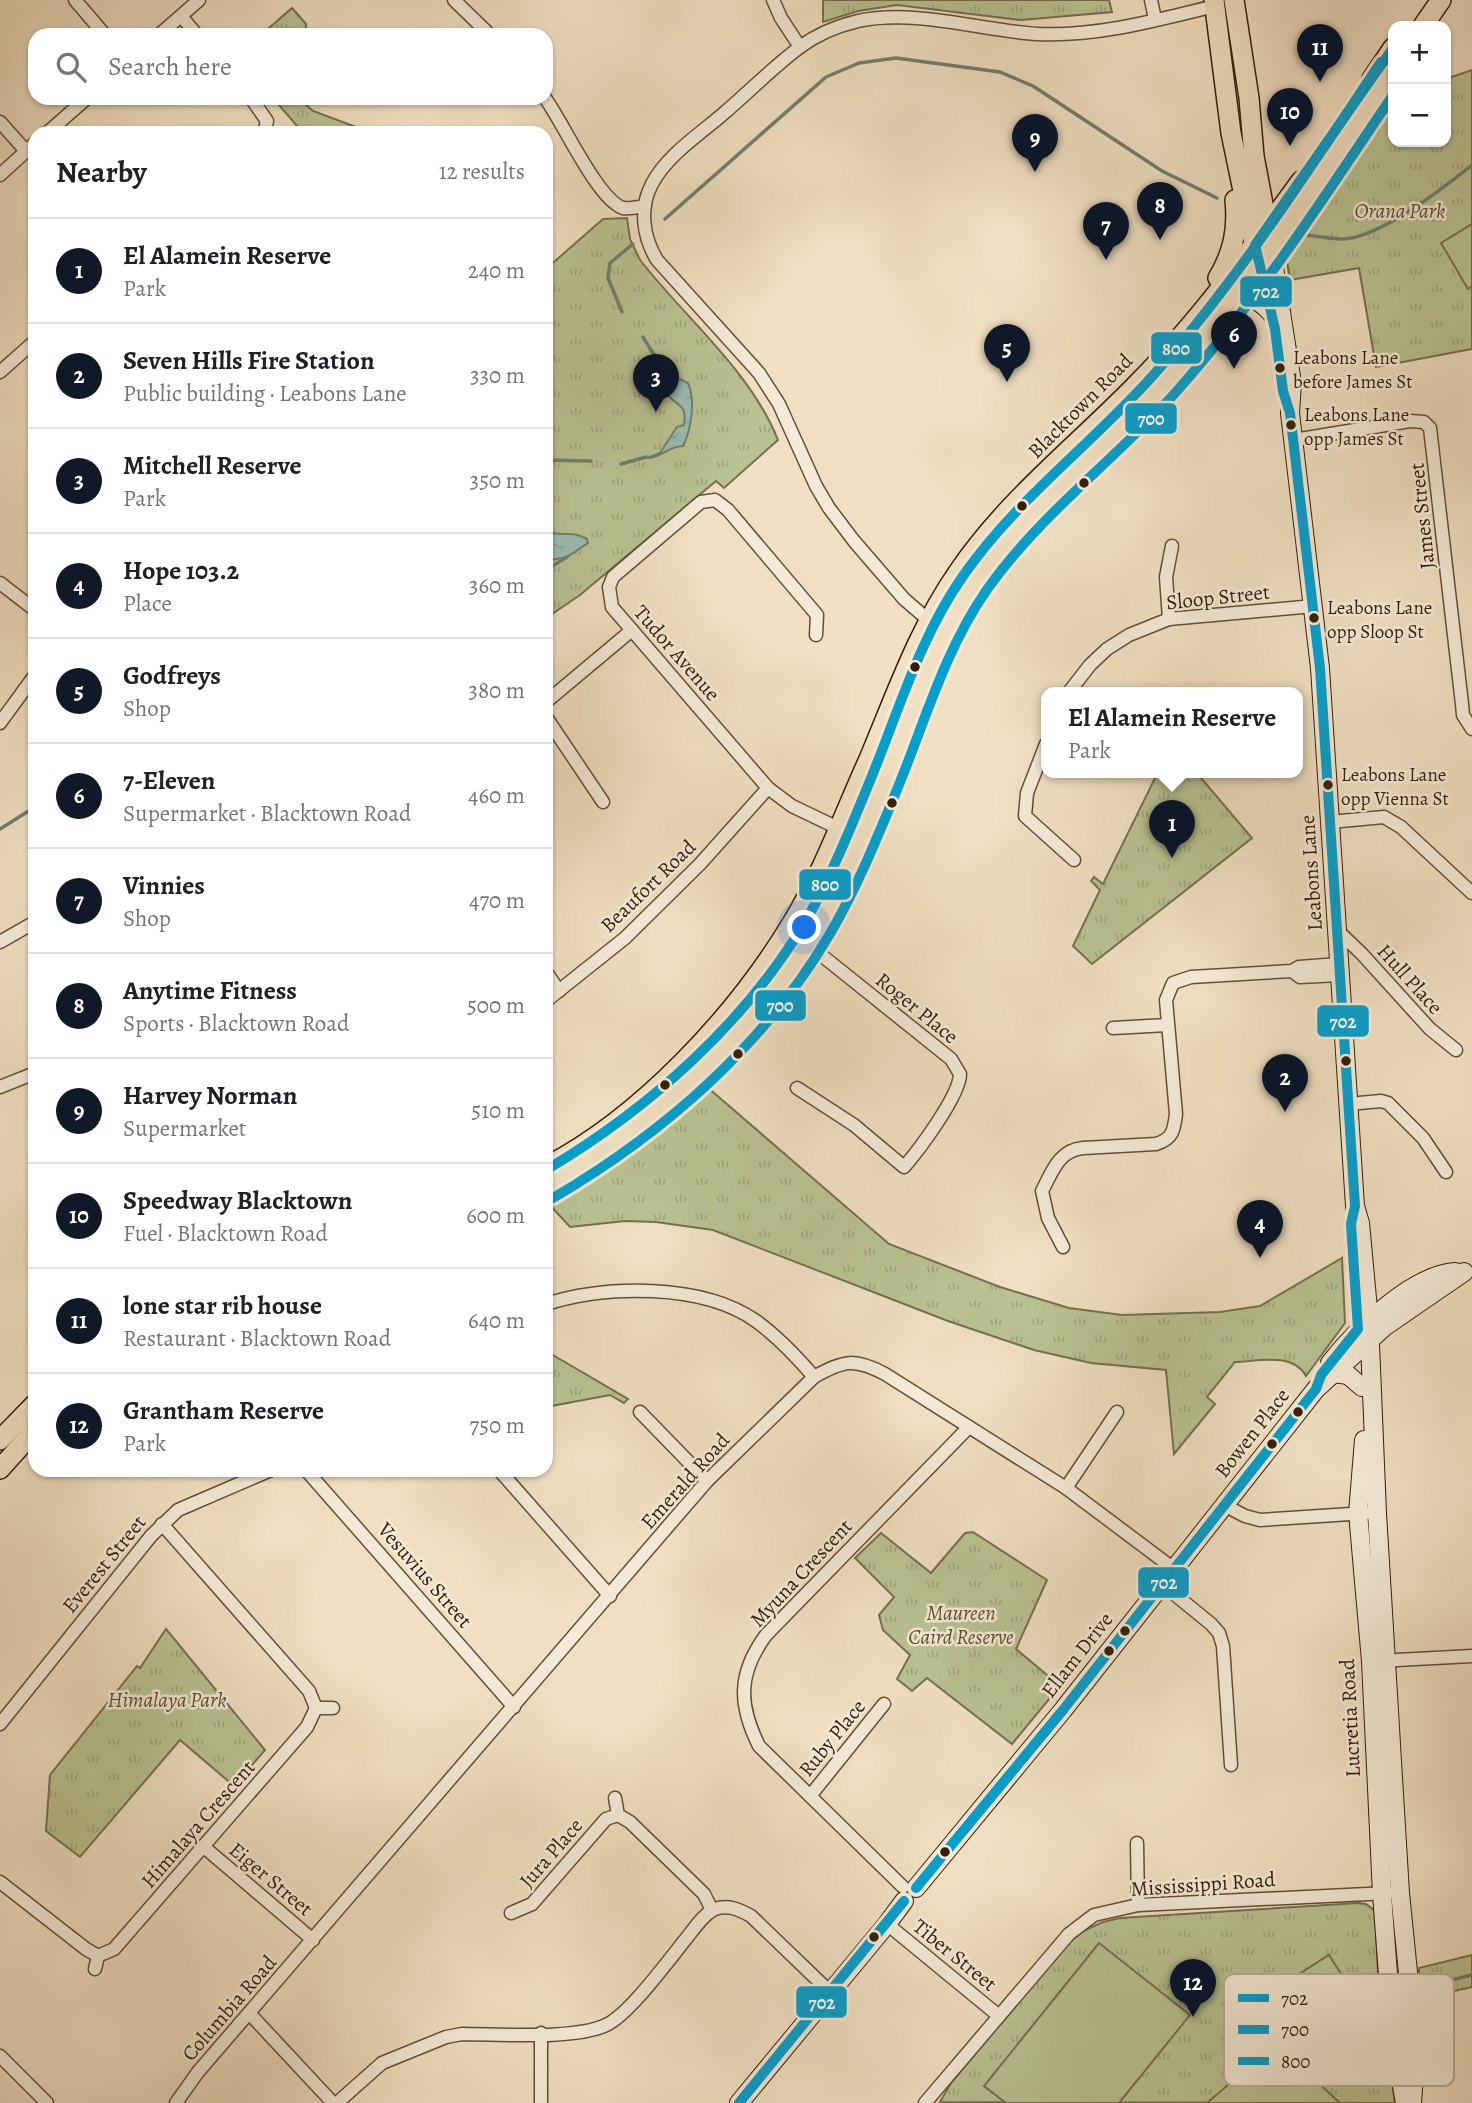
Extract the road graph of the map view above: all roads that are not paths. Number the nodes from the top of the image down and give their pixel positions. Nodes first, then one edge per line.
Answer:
1 (75, 0) edge
2 (199, 0) edge
3 (454, 0) edge
4 (773, 0) edge
5 (1152, 0) edge
6 (1426, 0) edge
7 (1441, 0) edge
8 (1221, 2) edge
9 (181, 16) junction
10 (1155, 19) junction
11 (1411, 21) edge
12 (1426, 21) edge
13 (99, 28) edge
14 (167, 28) edge
15 (191, 28) edge
16 (483, 28) edge
17 (800, 47) junction
18 (1388, 55) edge
19 (1388, 77) edge
20 (79, 105) edge
21 (256, 105) edge
22 (550, 105) edge
23 (0, 122) edge
24 (55, 126) edge
25 (266, 126) edge
26 (1231, 133) junction
27 (28, 145) edge
28 (28, 149) edge
29 (1254, 156) junction
30 (1313, 165) junction
31 (0, 175) edge
32 (645, 206) junction
33 (1263, 246) junction
34 (1230, 302) junction
35 (1271, 313) junction
36 (1191, 324) junction
37 (28, 347) edge
38 (0, 372) edge
39 (1290, 413) junction
40 (1294, 440) junction
41 (1172, 546) dead end
42 (0, 583) edge
43 (28, 605) edge
44 (1314, 606) junction
45 (1169, 619) junction
46 (936, 626) junction
47 (632, 631) junction
48 (816, 635) dead end
49 (28, 685) edge
50 (1073, 687) edge
51 (553, 696) edge
52 (0, 723) edge
53 (553, 727) edge
54 (1472, 729) edge
55 (1041, 757) edge
56 (768, 788) junction
57 (603, 802) dead end
58 (1331, 822) junction
59 (838, 828) junction
60 (1074, 860) dead end
61 (1472, 893) edge
62 (28, 926) edge
63 (787, 931) junction
64 (1338, 931) junction
65 (0, 942) edge
66 (807, 945) junction
67 (1339, 969) junction
68 (553, 982) edge
69 (559, 991) junction
70 (553, 996) edge
71 (1167, 1025) junction
72 (1113, 1028) dead end
73 (1456, 1050) dead end
74 (28, 1076) edge
75 (0, 1087) edge
76 (797, 1088) dead end
77 (1348, 1104) junction
78 (553, 1163) edge
79 (1446, 1171) dead end
80 (553, 1182) edge
81 (1355, 1206) junction
82 (1063, 1247) dead end
83 (1468, 1270) edge
84 (1365, 1279) junction
85 (1406, 1293) junction
86 (553, 1302) edge
87 (1364, 1334) junction
88 (1335, 1373) junction
89 (814, 1377) junction
90 (1362, 1387) junction
91 (1316, 1389) junction
92 (28, 1411) edge
93 (640, 1412) dead end
94 (1117, 1412) dead end
95 (969, 1427) junction
96 (28, 1438) edge
97 (0, 1440) edge
98 (0, 1469) edge
99 (254, 1477) edge
100 (312, 1477) edge
101 (505, 1477) edge
102 (707, 1480) junction
103 (1066, 1488) junction
104 (1224, 1504) junction
105 (1358, 1513) junction
106 (1377, 1513) junction
107 (162, 1524) junction
108 (1174, 1569) junction
109 (1162, 1584) junction
110 (610, 1595) junction
111 (1472, 1656) edge
112 (1379, 1661) junction
113 (884, 1704) dead end
114 (514, 1707) junction
115 (316, 1708) junction
116 (333, 1708) dead end
117 (0, 1724) edge
118 (1231, 1765) dead end
119 (810, 1796) junction
120 (615, 1798) dead end
121 (618, 1815) junction
122 (1137, 1843) dead end
123 (204, 1847) junction
124 (0, 1882) edge
125 (908, 1892) junction
126 (1391, 1893) junction
127 (1138, 1905) junction
128 (712, 1910) junction
129 (511, 1913) dead end
130 (887, 1924) junction
131 (313, 1940) junction
132 (1392, 1974) edge
133 (1407, 1974) edge
134 (831, 1992) junction
135 (249, 2013) junction
136 (999, 2016) junction
137 (541, 2033) junction
138 (0, 2056) edge
139 (47, 2103) edge
140 (176, 2103) edge
141 (335, 2103) edge
142 (541, 2103) edge
143 (739, 2103) edge
144 (925, 2103) edge

1 - 13 street
2 - 9 street
3 - 16 street
4 - 17 street
5 - 10 street
6 - 11 main road
7 - 12 main road
8 - 10 street
8 - 26 main road
8 - 29 main road
9 - 14 street
9 - 15 street
10 - 17 street
17 - 32 street
18 - 30 main road, Blacktown Road
19 - 33 main road, Blacktown Road
20 - 24 street
21 - 25 street
22 - 32 street
23 - 27 street
26 - 33 main road
26 - 36 main road
28 - 31 street
29 - 30 main road
29 - 33 main road
30 - 33 main road, Blacktown Road
32 - 46 street
33 - 34 main road, Blacktown Road
33 - 35 street, Leabons Lane
33 - 36 main road, Blacktown Road
33 - 39 street, Leabons Lane
34 - 35 street
34 - 46 main road, Blacktown Road
35 - 39 street, Leabons Lane
36 - 46 main road, Blacktown Road
37 - 38 street
39 - 40 street, Leabons Lane
40 - 44 street, Leabons Lane
40 - 54 street, James Street
41 - 45 street
42 - 43 street
44 - 45 street, Sloop Street
44 - 58 street, Leabons Lane
45 - 50 street, Sloop Street
46 - 59 main road, Blacktown Road
46 - 66 main road, Blacktown Road
47 - 48 street, Tudor Avenue
47 - 51 street
47 - 56 street, Tudor Avenue
49 - 52 street
53 - 57 street
55 - 60 street
56 - 59 street, Tudor Avenue
56 - 69 street, Beaufort Road
58 - 61 street
58 - 64 street, Leabons Lane
59 - 63 main road, Blacktown Road
62 - 65 street
63 - 66 street, Roger Place
63 - 78 main road, Blacktown Road
64 - 67 street, Leabons Lane
64 - 73 street, Hull Place
66 - 76 street, Roger Place
66 - 80 main road, Blacktown Road
67 - 71 street
67 - 77 street, Leabons Lane
68 - 69 street
69 - 70 street, Beaufort Road
71 - 72 street
71 - 82 street
74 - 75 street
77 - 79 street
77 - 81 street, Leabons Lane
81 - 84 street, Leabons Lane
81 - 87 street, Leabons Lane
83 - 85 street
83 - 87 street
84 - 85 street
84 - 87 street, Leabons Lane
85 - 87 street
86 - 89 street
87 - 88 street, Bowen Place
87 - 90 street, Lucretia Road
87 - 91 street, Bowen Place
87 - 106 street, Lucretia Road
88 - 90 street
88 - 91 street, Bowen Place
89 - 95 street, Emerald Road
89 - 102 street, Emerald Road
90 - 105 street, Lucretia Road
91 - 104 street, Bowen Place
92 - 97 main road
93 - 102 street
94 - 103 street
95 - 103 street, Emerald Road
95 - 119 street, Myuna Crescent
96 - 98 main road
99 - 107 street, Everest Street
100 - 114 street, Vesuvius Street
101 - 110 street
102 - 110 street, Emerald Road
103 - 108 street, Emerald Road
104 - 105 street
104 - 108 street, Ellam Drive
105 - 106 street
105 - 112 street, Lucretia Road
106 - 112 street, Lucretia Road
107 - 115 street
107 - 117 street, Everest Street
108 - 109 street, Ellam Drive
109 - 118 street
109 - 125 street, Ellam Drive
110 - 114 street, Emerald Road
111 - 112 street
112 - 126 street, Lucretia Road
113 - 119 street, Ruby Place
114 - 131 street, Emerald Road
115 - 116 street
115 - 123 street, Himalaya Crescent
119 - 125 street, Myuna Crescent
120 - 121 street
121 - 128 street
121 - 129 street, Jura Place
122 - 127 street
123 - 124 street, Himalaya Crescent
123 - 131 street, Eiger Street
125 - 130 street, Ellam Drive
126 - 127 street, Mississippi Road
126 - 132 street, Lucretia Road
126 - 133 street, Lucretia Road
127 - 136 street, Mississippi Road
128 - 134 street
128 - 137 street
130 - 134 street, Ellam Drive
130 - 136 street, Tiber Street
131 - 135 street, Columbia Road
134 - 143 street, Ellam Drive
135 - 140 street, Columbia Road
135 - 141 street
136 - 144 street, Mississippi Road
137 - 141 street
137 - 142 street
138 - 139 street

